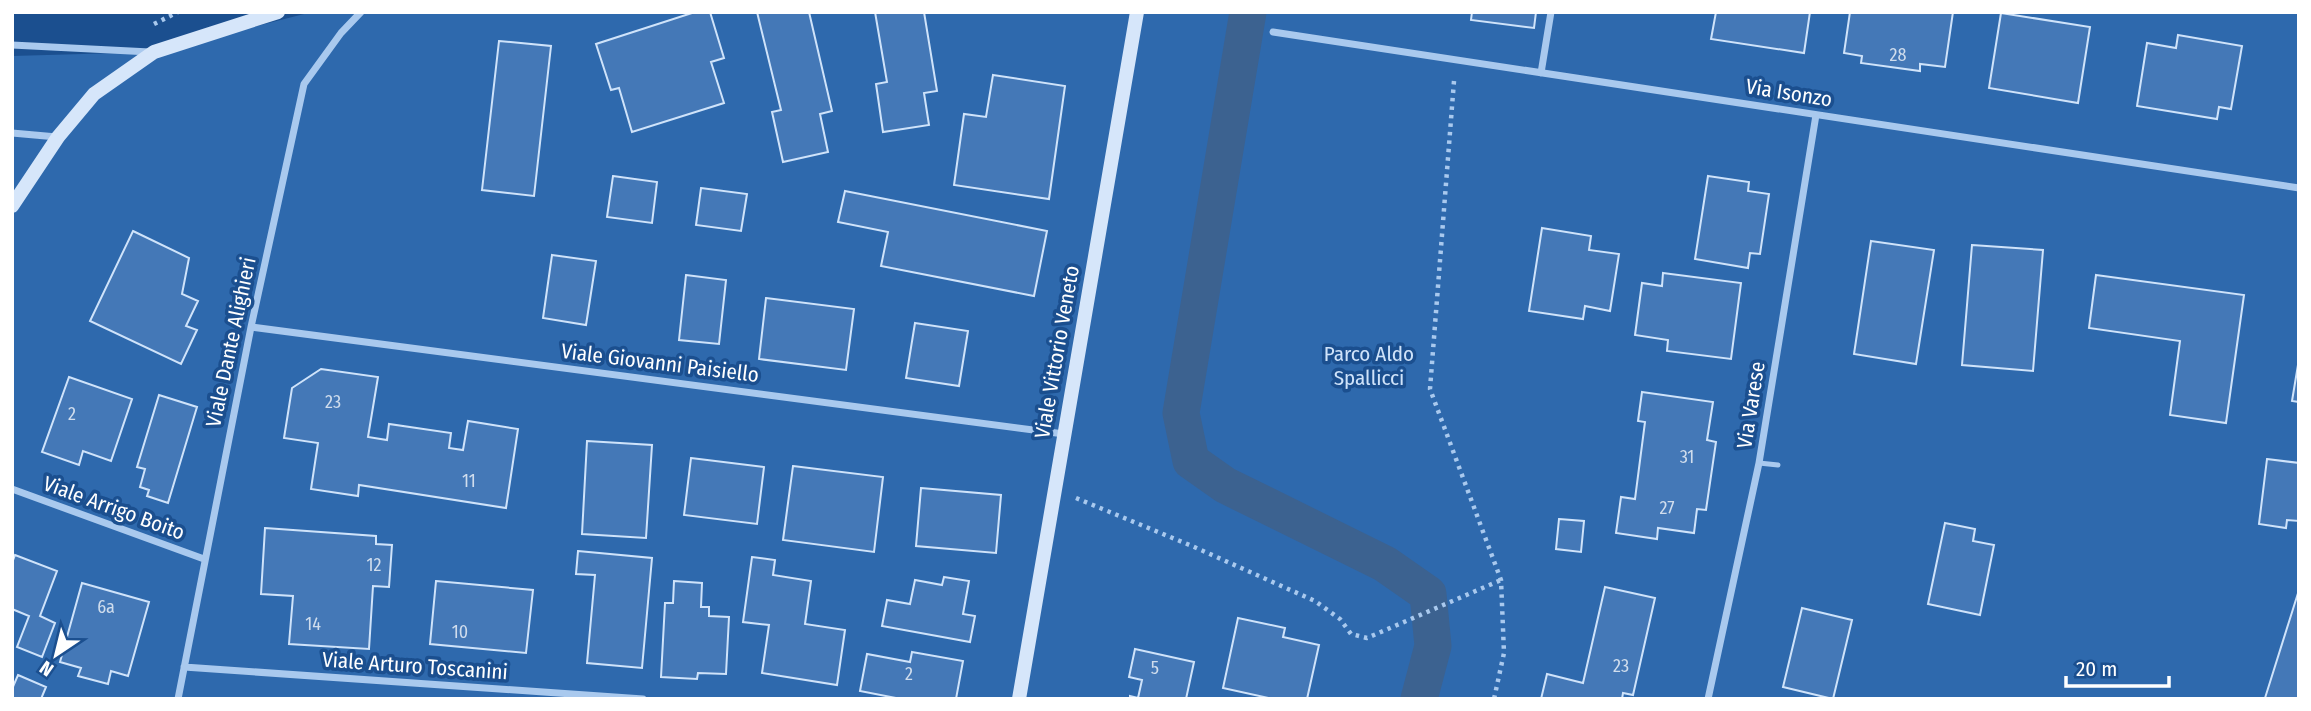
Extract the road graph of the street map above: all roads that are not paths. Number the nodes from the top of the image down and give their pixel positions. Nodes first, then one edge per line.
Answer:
1 (278, 12) edge
2 (361, 12) edge
3 (1137, 12) edge
4 (1550, 12) edge
5 (1273, 32) dead end
6 (12, 46) edge
7 (154, 52) junction
8 (1541, 73) junction
9 (1816, 115) junction
10 (12, 133) edge
11 (58, 137) junction
12 (2299, 188) edge
13 (12, 206) edge
14 (251, 327) junction
15 (1064, 434) junction
16 (1759, 463) junction
17 (1778, 465) dead end
18 (12, 489) edge
19 (204, 559) junction
20 (184, 667) junction
21 (178, 699) edge
22 (643, 699) edge
23 (1019, 699) edge
24 (1708, 699) edge

1 - 7 street
2 - 14 street, Viale Dante Alighieri
3 - 15 street, Viale Vittorio Veneto
4 - 8 street
5 - 8 street, Via Isonzo
6 - 7 street
7 - 11 street
8 - 9 street, Via Isonzo
9 - 12 street, Via Isonzo
9 - 16 street, Via Varese
10 - 11 street
11 - 13 street
14 - 15 street, Viale Giovanni Paisiello
14 - 19 street, Viale Dante Alighieri
15 - 23 street, Viale Vittorio Veneto
16 - 17 lane
16 - 24 street, Via Varese
18 - 19 street, Viale Arrigo Boito
19 - 20 street, Viale Dante Alighieri
20 - 21 street, Viale Dante Alighieri
20 - 22 street, Viale Arturo Toscanini

